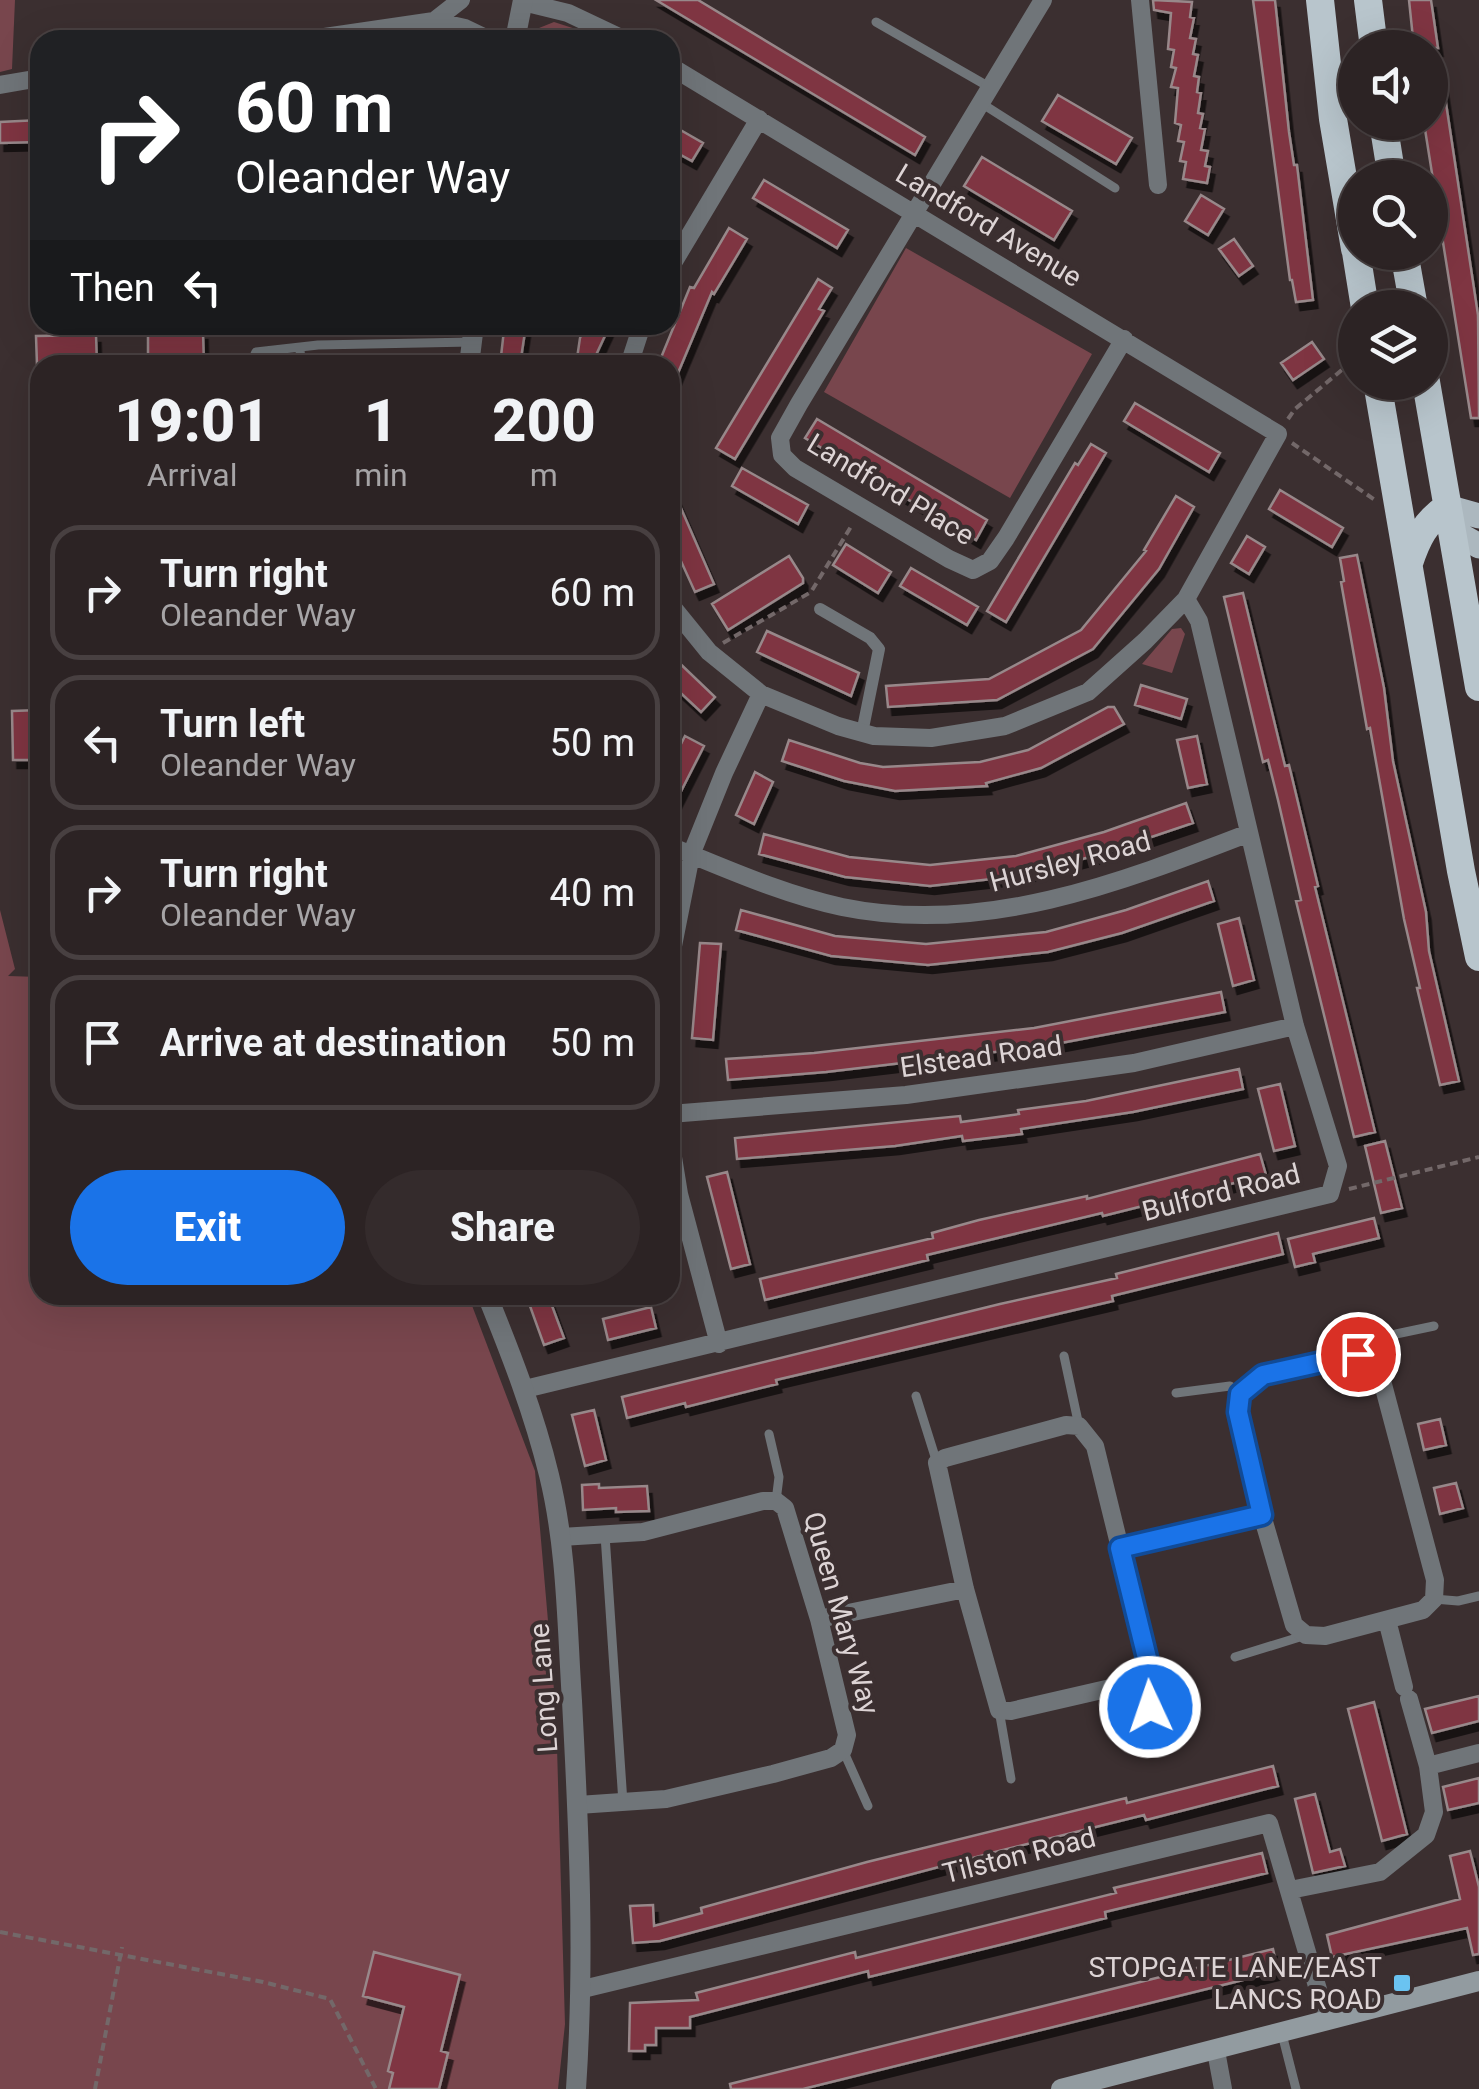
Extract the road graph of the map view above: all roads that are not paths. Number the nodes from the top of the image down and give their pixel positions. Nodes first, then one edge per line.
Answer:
1 (461, 0) edge
2 (1043, 0) edge
3 (1140, 0) edge
4 (1320, 0) edge
5 (1368, 0) edge
6 (523, 1) edge
7 (434, 22) junction
8 (876, 22) dead end
9 (376, 30) edge
10 (469, 30) edge
11 (517, 30) edge
12 (604, 30) edge
13 (1372, 30) edge
14 (680, 72) edge
15 (30, 80) edge
16 (0, 85) edge
17 (986, 95) junction
18 (759, 119) junction
19 (1340, 160) edge
20 (1158, 184) dead end
21 (1115, 188) dead end
22 (914, 213) junction
23 (680, 251) edge
24 (461, 335) edge
25 (1124, 338) junction
26 (300, 348) junction
27 (255, 355) edge
28 (300, 355) edge
29 (1381, 400) edge
30 (1428, 400) edge
31 (1395, 489) junction
32 (1479, 516) edge
33 (1443, 519) junction
34 (1479, 546) edge
35 (1409, 563) junction
36 (1186, 599) junction
37 (820, 609) dead end
38 (680, 617) edge
39 (1474, 628) edge
40 (1479, 686) edge
41 (761, 694) junction
42 (862, 732) junction
43 (1250, 833) junction
44 (680, 850) edge
45 (691, 855) junction
46 (680, 911) edge
47 (1479, 956) edge
48 (1295, 1026) junction
49 (680, 1113) edge
50 (680, 1198) edge
51 (491, 1305) edge
52 (1434, 1326) dead end
53 (719, 1344) junction
54 (1064, 1356) dead end
55 (1376, 1358) junction
56 (524, 1389) junction
57 (1176, 1393) dead end
58 (1240, 1394) junction
59 (916, 1396) dead end
60 (1079, 1426) junction
61 (768, 1434) dead end
62 (937, 1462) junction
63 (776, 1501) junction
64 (1262, 1515) junction
65 (606, 1535) junction
66 (561, 1538) junction
67 (1120, 1548) junction
68 (965, 1588) junction
69 (1479, 1596) edge
70 (1434, 1599) junction
71 (819, 1619) junction
72 (1387, 1620) junction
73 (1306, 1635) junction
74 (1235, 1657) dead end
75 (1141, 1675) junction
76 (999, 1710) junction
77 (1160, 1739) dead end
78 (843, 1750) junction
79 (1479, 1753) edge
80 (1428, 1766) junction
81 (1012, 1778) dead end
82 (622, 1803) junction
83 (578, 1805) junction
84 (868, 1806) dead end
85 (1290, 1890) junction
86 (1479, 1981) edge
87 (583, 1989) junction
88 (1327, 2020) junction
89 (1281, 2031) junction
90 (1216, 2051) junction
91 (1129, 2081) edge
92 (576, 2089) edge
93 (1061, 2089) edge
94 (1224, 2089) edge
95 (1296, 2089) edge

1 - 7 street
2 - 17 street
3 - 20 street
4 - 19 highway
5 - 13 highway
6 - 11 street
6 - 12 street
7 - 9 street
7 - 10 street
8 - 17 lane
14 - 18 street, Landford Avenue
15 - 16 street
17 - 21 lane
17 - 22 street
18 - 22 street, Landford Avenue
18 - 23 street
22 - 25 street, Landford Avenue
22 - 25 street, Landford Place
24 - 26 lane
25 - 36 street, Landford Avenue
26 - 27 lane
26 - 28 lane
29 - 31 highway
30 - 33 highway
31 - 33 highway
31 - 35 highway
32 - 33 main road
33 - 34 main road
33 - 35 highway
33 - 39 highway
35 - 47 highway
36 - 42 street
36 - 43 street, Bulford Road
37 - 42 street
38 - 41 street
39 - 40 highway
41 - 42 street
41 - 45 street
43 - 45 street, Hursley Road
43 - 48 street, Bulford Road
44 - 45 street, Hursley Road
45 - 46 street
48 - 49 street, Elstead Road
48 - 53 street, Bulford Road
50 - 53 street
51 - 56 street, Long Lane
52 - 55 lane
53 - 56 street, Bulford Road
54 - 60 lane
55 - 58 street
55 - 70 street
56 - 66 street, Long Lane
57 - 58 lane
58 - 64 street
59 - 62 lane
60 - 62 street
60 - 67 street
61 - 63 lane
62 - 68 street
63 - 65 street, Queen Mary Way
63 - 71 street, Queen Mary Way
64 - 67 street
64 - 73 street
65 - 66 street, Queen Mary Way
65 - 82 lane
66 - 83 street, Long Lane
67 - 75 street
68 - 71 street
68 - 76 street
69 - 70 lane
70 - 72 street
71 - 78 street, Queen Mary Way
72 - 73 street
72 - 80 street
73 - 74 lane
75 - 76 street
75 - 77 lane
76 - 81 lane
78 - 82 street, Queen Mary Way
78 - 84 lane
79 - 80 street
80 - 85 street
82 - 83 street, Queen Mary Way
83 - 87 street, Long Lane
85 - 87 street, Tilston Road
85 - 88 street, Tilston Road
86 - 88 main road
87 - 92 street, Long Lane
88 - 89 main road
89 - 90 main road
89 - 95 lane
90 - 91 main road
90 - 94 street
91 - 93 main road

